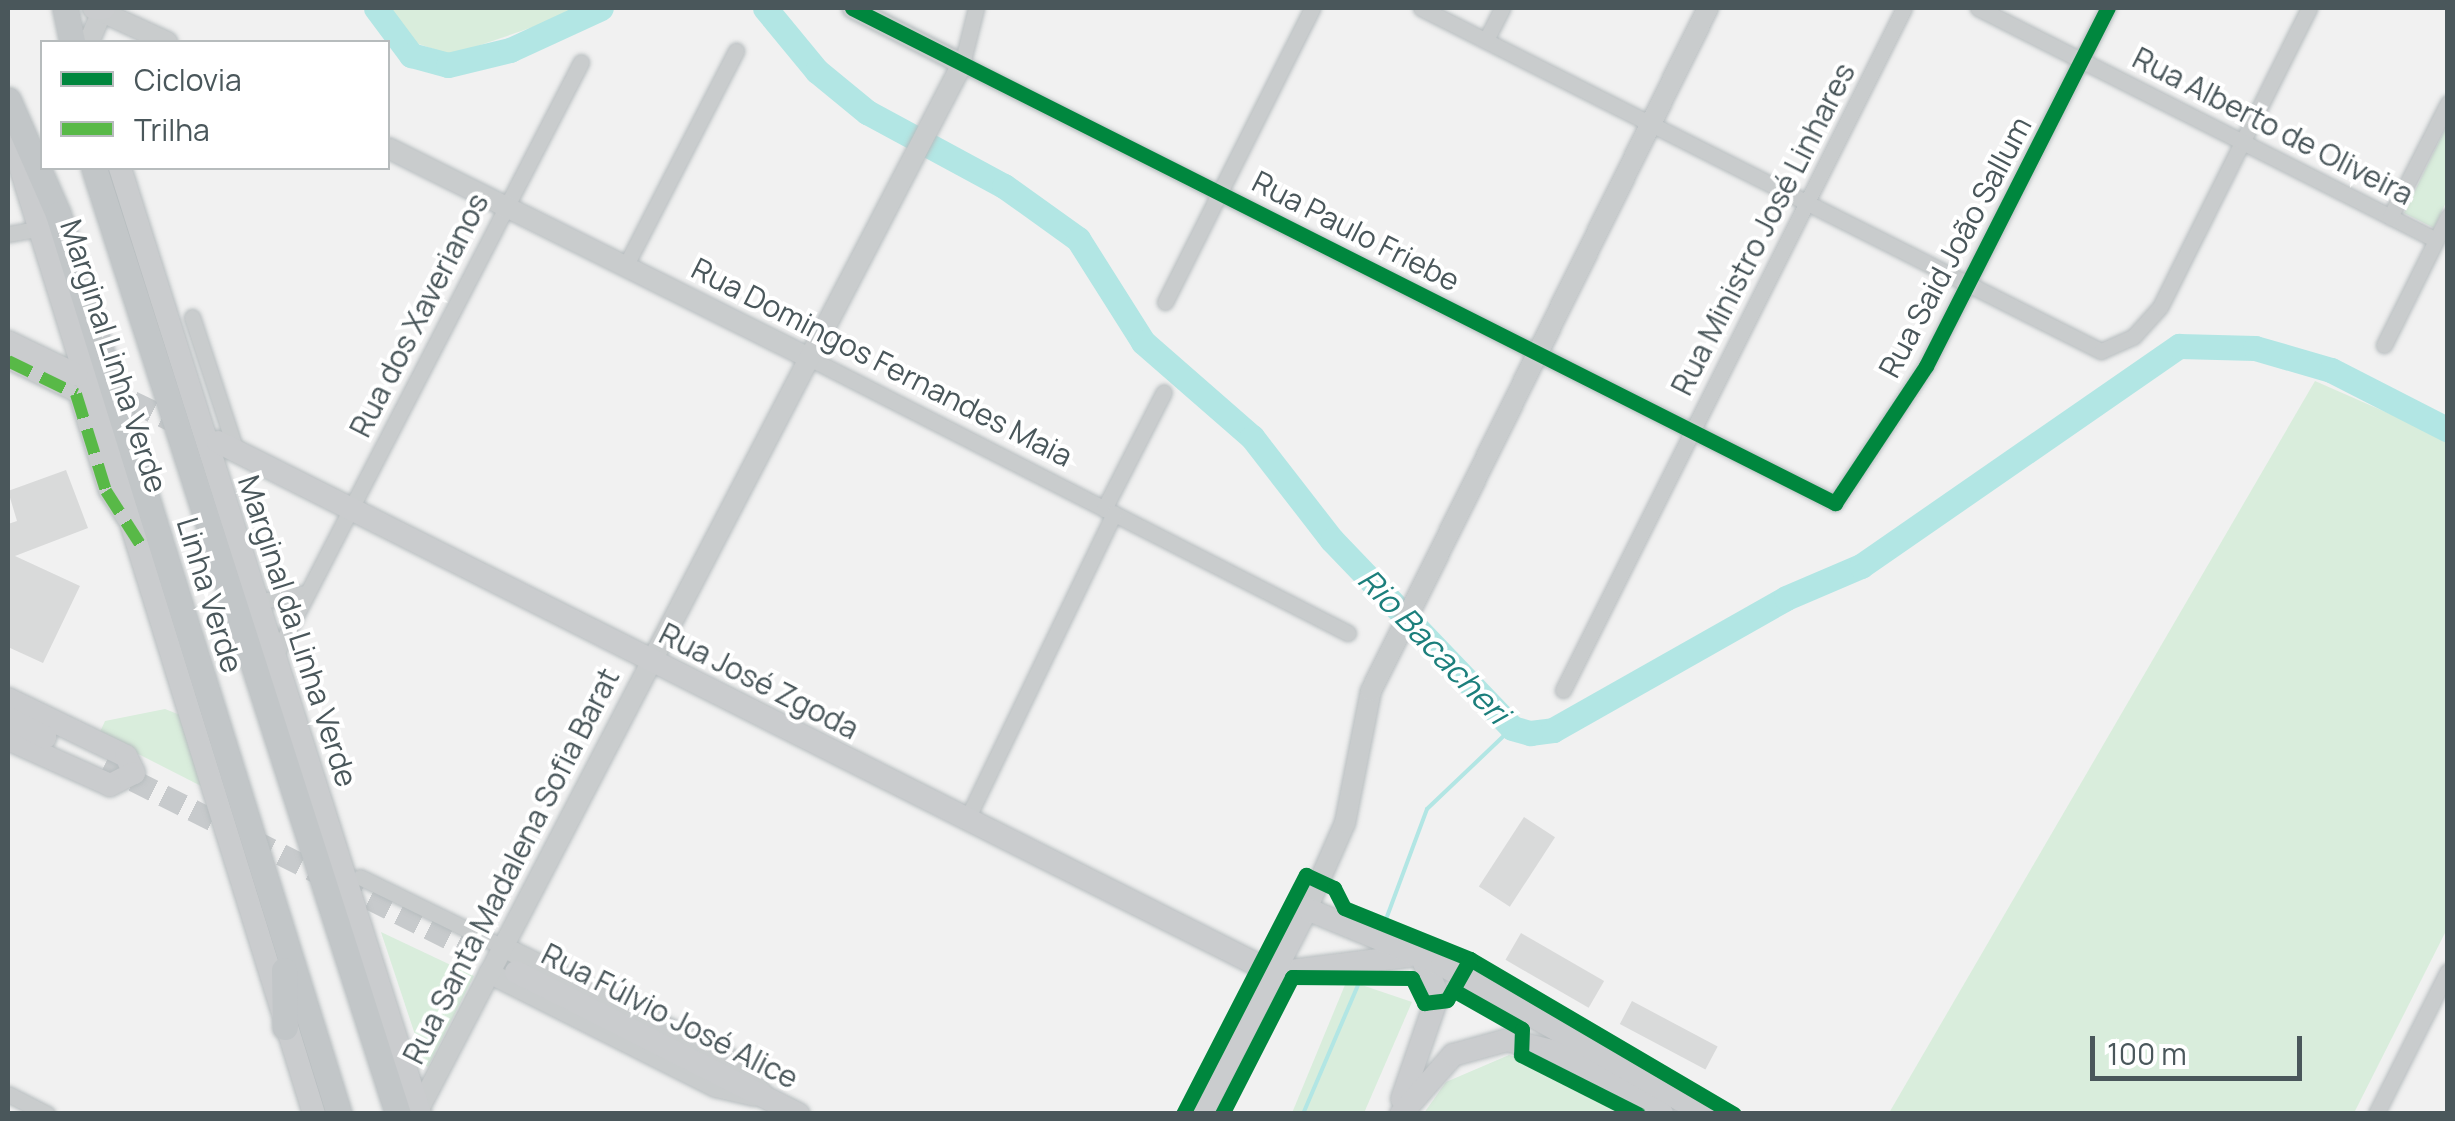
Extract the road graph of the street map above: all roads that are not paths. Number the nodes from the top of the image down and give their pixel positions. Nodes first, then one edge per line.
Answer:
1 (65, 8) edge
2 (852, 8) edge
3 (976, 8) edge
4 (1312, 8) edge
5 (1422, 8) edge
6 (1502, 8) edge
7 (1708, 8) edge
8 (1904, 8) edge
9 (1978, 8) edge
10 (2108, 8) edge
11 (2309, 8) edge
12 (100, 9) edge
13 (72, 40) edge
14 (89, 40) edge
15 (163, 40) edge
16 (1486, 40) junction
17 (736, 51) dead end
18 (2082, 60) junction
19 (581, 62) dead end
20 (962, 64) junction
21 (8, 100) edge
22 (2448, 103) edge
23 (1650, 123) junction
24 (8, 127) edge
25 (2242, 142) junction
26 (390, 149) edge
27 (95, 170) edge
28 (121, 170) edge
29 (1219, 193) junction
30 (1807, 202) junction
31 (506, 204) junction
32 (2390, 216) junction
33 (2448, 216) edge
34 (42, 228) junction
35 (8, 234) edge
36 (2436, 240) junction
37 (626, 265) junction
38 (1970, 285) junction
39 (1165, 302) dead end
40 (192, 317) dead end
41 (8, 342) edge
42 (2384, 345) dead end
43 (1536, 353) junction
44 (809, 358) junction
45 (8, 361) edge
46 (77, 375) tunnel mouth
47 (1164, 392) dead end
48 (1692, 431) junction
49 (227, 447) joint
50 (1835, 503) joint
51 (350, 508) junction
52 (1109, 511) junction
53 (142, 547) junction
54 (306, 593) junction
55 (257, 602) junction
56 (1348, 633) dead end
57 (275, 656) junction
58 (652, 660) junction
59 (1563, 690) dead end
60 (8, 698) edge
61 (8, 718) edge
62 (8, 739) edge
63 (104, 766) tunnel mouth
64 (967, 819) junction
65 (360, 877) dead end
66 (1307, 909) junction
67 (283, 940) junction
68 (503, 947) junction
69 (1389, 951) junction
70 (1419, 957) junction
71 (2448, 971) edge
72 (516, 972) tunnel mouth
73 (490, 973) junction
74 (1274, 973) junction
75 (285, 1027) junction
76 (8, 1094) edge
77 (766, 1098) junction
78 (38, 1112) edge
79 (412, 1112) edge
80 (314, 1114) edge
81 (340, 1114) edge
82 (798, 1114) edge
83 (1201, 1114) edge
84 (1399, 1114) edge
85 (1662, 1114) edge
86 (1705, 1114) edge
87 (2376, 1114) edge

1 - 13 highway
2 - 20 street, Rua Paulo Friebe
3 - 20 street, Rua Santa Madalena Sofia Barat
4 - 29 street
5 - 16 street
6 - 16 street
7 - 23 street
8 - 30 street, Rua Ministro José Linhares
9 - 18 street, Rua Alberto de Oliveira
10 - 18 street, Rua Said João Sallum
11 - 25 street
12 - 14 street
12 - 15 street
16 - 23 street
17 - 37 street
18 - 25 street, Rua Alberto de Oliveira
18 - 38 street, Rua Said João Sallum
19 - 31 street, Rua dos Xaverianos
20 - 29 street, Rua Paulo Friebe
20 - 44 street, Rua Santa Madalena Sofia Barat
21 - 67 highway, Linha Verde
22 - 32 street
23 - 30 street
23 - 43 street
24 - 34 main road, Marginal Linha Verde
25 - 32 street, Rua Alberto de Oliveira
25 - 38 street
26 - 31 street, Rua Domingos Fernandes Maia
27 - 79 highway, Linha Verde
28 - 55 main road, Marginal da Linha Verde
29 - 39 street
29 - 43 street, Rua Paulo Friebe
30 - 38 street
30 - 48 street, Rua Ministro José Linhares
31 - 37 street, Rua Domingos Fernandes Maia
31 - 51 street, Rua dos Xaverianos
32 - 36 street, Rua Alberto de Oliveira
33 - 36 street
34 - 35 street
34 - 53 main road, Marginal Linha Verde
36 - 42 street
37 - 44 street, Rua Domingos Fernandes Maia
38 - 50 street, Rua Said João Sallum
40 - 49 street
41 - 46 main road
43 - 48 street, Rua Paulo Friebe
43 - 66 street
44 - 52 street, Rua Domingos Fernandes Maia
44 - 58 street, Rua Santa Madalena Sofia Barat
45 - 53 street
47 - 52 street
48 - 50 street, Rua Paulo Friebe
48 - 59 street, Rua Ministro José Linhares
49 - 51 main road, Rua José Zgoda
51 - 54 street, Rua dos Xaverianos
51 - 58 main road, Rua José Zgoda
52 - 56 street, Rua Domingos Fernandes Maia
52 - 64 street
53 - 75 main road
54 - 55 street
54 - 57 street, Rua dos Xaverianos
55 - 57 main road, Marginal da Linha Verde
57 - 79 main road, Marginal da Linha Verde
58 - 64 main road, Rua José Zgoda
58 - 68 street, Rua Santa Madalena Sofia Barat
60 - 62 main road
61 - 63 main road
64 - 74 main road, Rua José Zgoda
65 - 68 street
66 - 69 main road
66 - 74 main road
67 - 75 highway
67 - 81 highway, Linha Verde
68 - 73 street, Rua Santa Madalena Sofia Barat
68 - 77 street
69 - 70 main road
69 - 74 main road
70 - 84 main road
70 - 86 main road
71 - 87 street
72 - 77 main road, Rua Fúlvio José Alice
73 - 77 street
73 - 79 street, Rua Santa Madalena Sofia Barat
74 - 83 main road
75 - 80 main road
76 - 78 street
77 - 82 main road, Rua Fúlvio José Alice
84 - 85 main road

